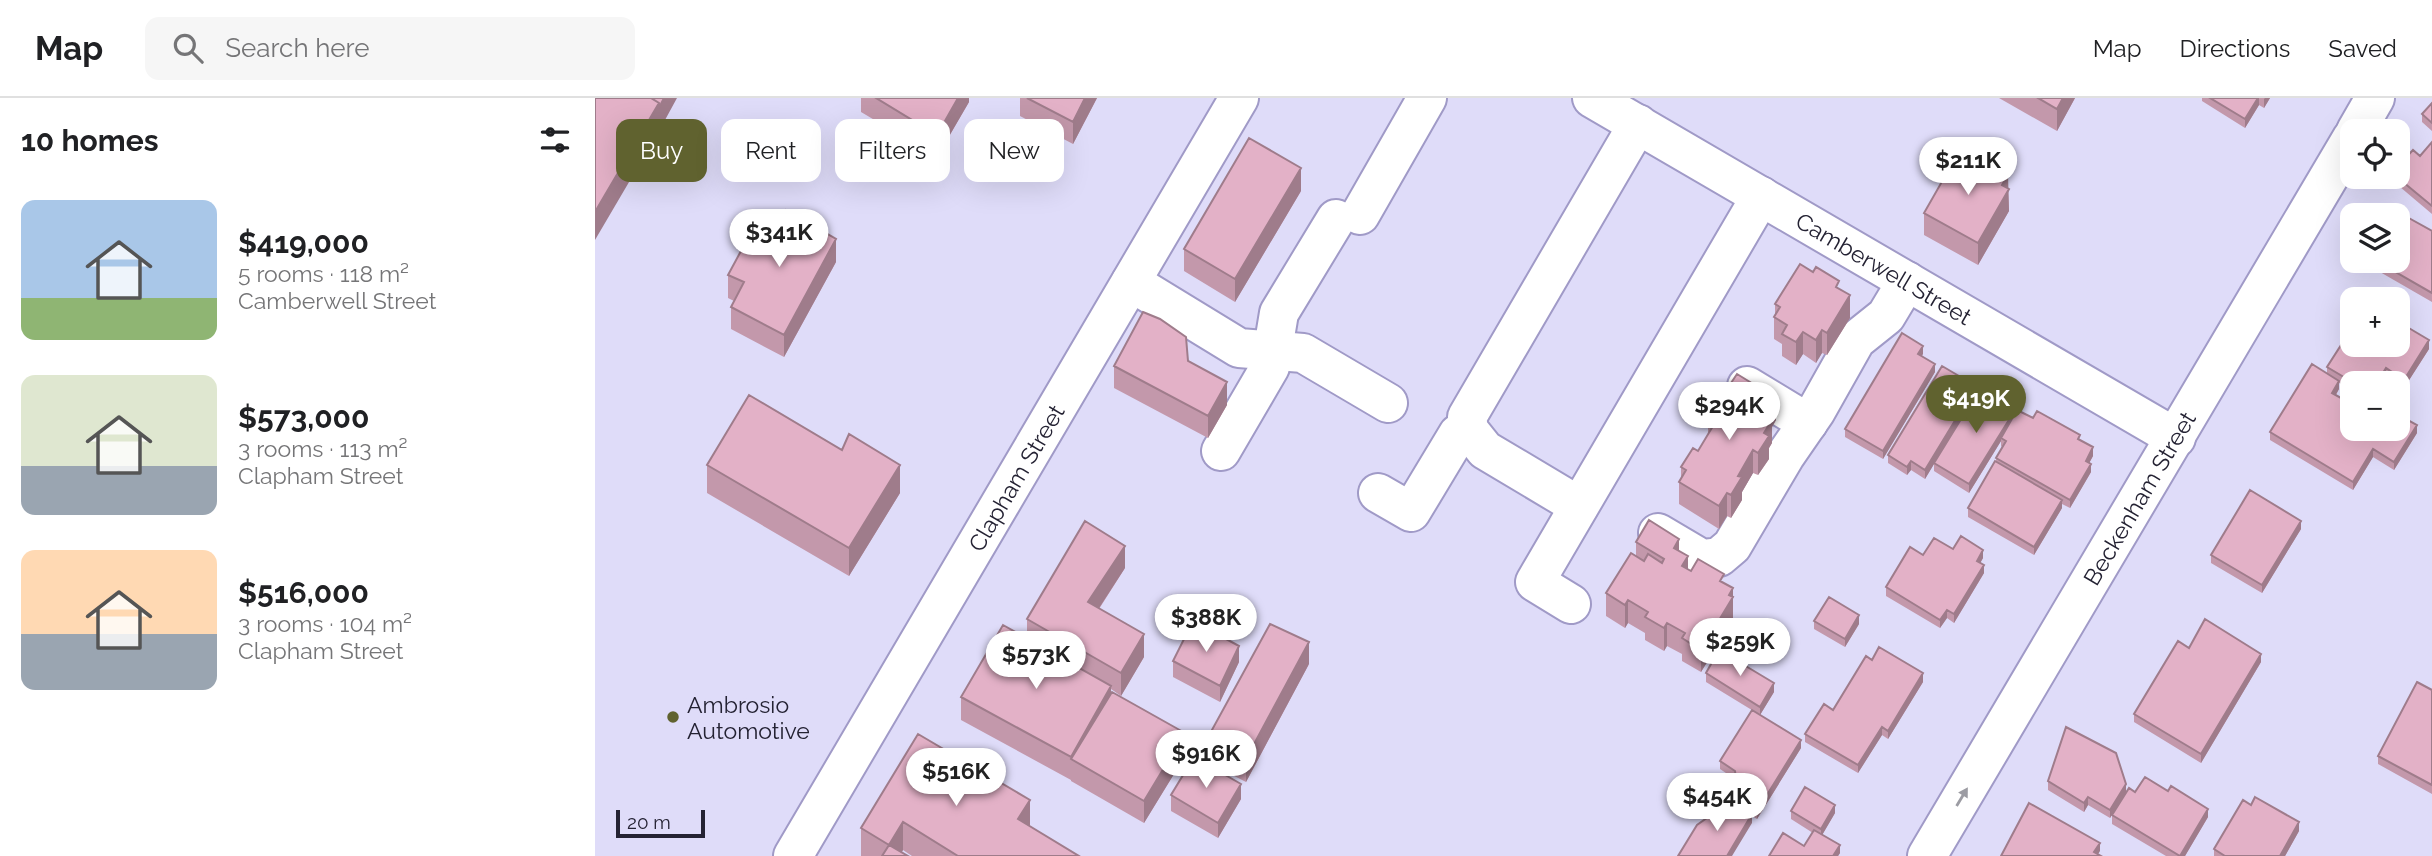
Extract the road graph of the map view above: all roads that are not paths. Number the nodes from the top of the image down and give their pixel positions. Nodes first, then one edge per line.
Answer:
1 (1239, 98) edge
2 (1427, 98) edge
3 (1592, 98) edge
4 (2375, 98) edge
5 (2363, 119) edge
6 (1638, 124) junction
7 (2340, 158) edge
8 (1761, 196) junction
9 (1907, 281) junction
10 (1131, 282) junction
11 (1272, 351) junction
12 (1747, 386) edge
13 (1388, 403) dead end
14 (1808, 423) junction
15 (1469, 430) junction
16 (2176, 438) junction
17 (1221, 452) dead end
18 (1378, 493) dead end
19 (1579, 506) junction
20 (1658, 533) edge
21 (1571, 604) dead end
22 (793, 856) edge
23 (1927, 856) edge

1 - 10 street, Clapham Street
2 - 11 street
3 - 6 street, Camberwell Street
4 - 5 street
6 - 8 street, Camberwell Street
6 - 15 street
7 - 16 street, Beckenham Street
8 - 9 street, Camberwell Street
8 - 19 street
9 - 14 street
9 - 16 street, Camberwell Street
10 - 11 street
10 - 22 street, Clapham Street
11 - 13 street
11 - 17 street
12 - 14 street
14 - 20 street
15 - 18 street
15 - 19 street
23 -> 16 street, Beckenham Street
19 - 21 street

